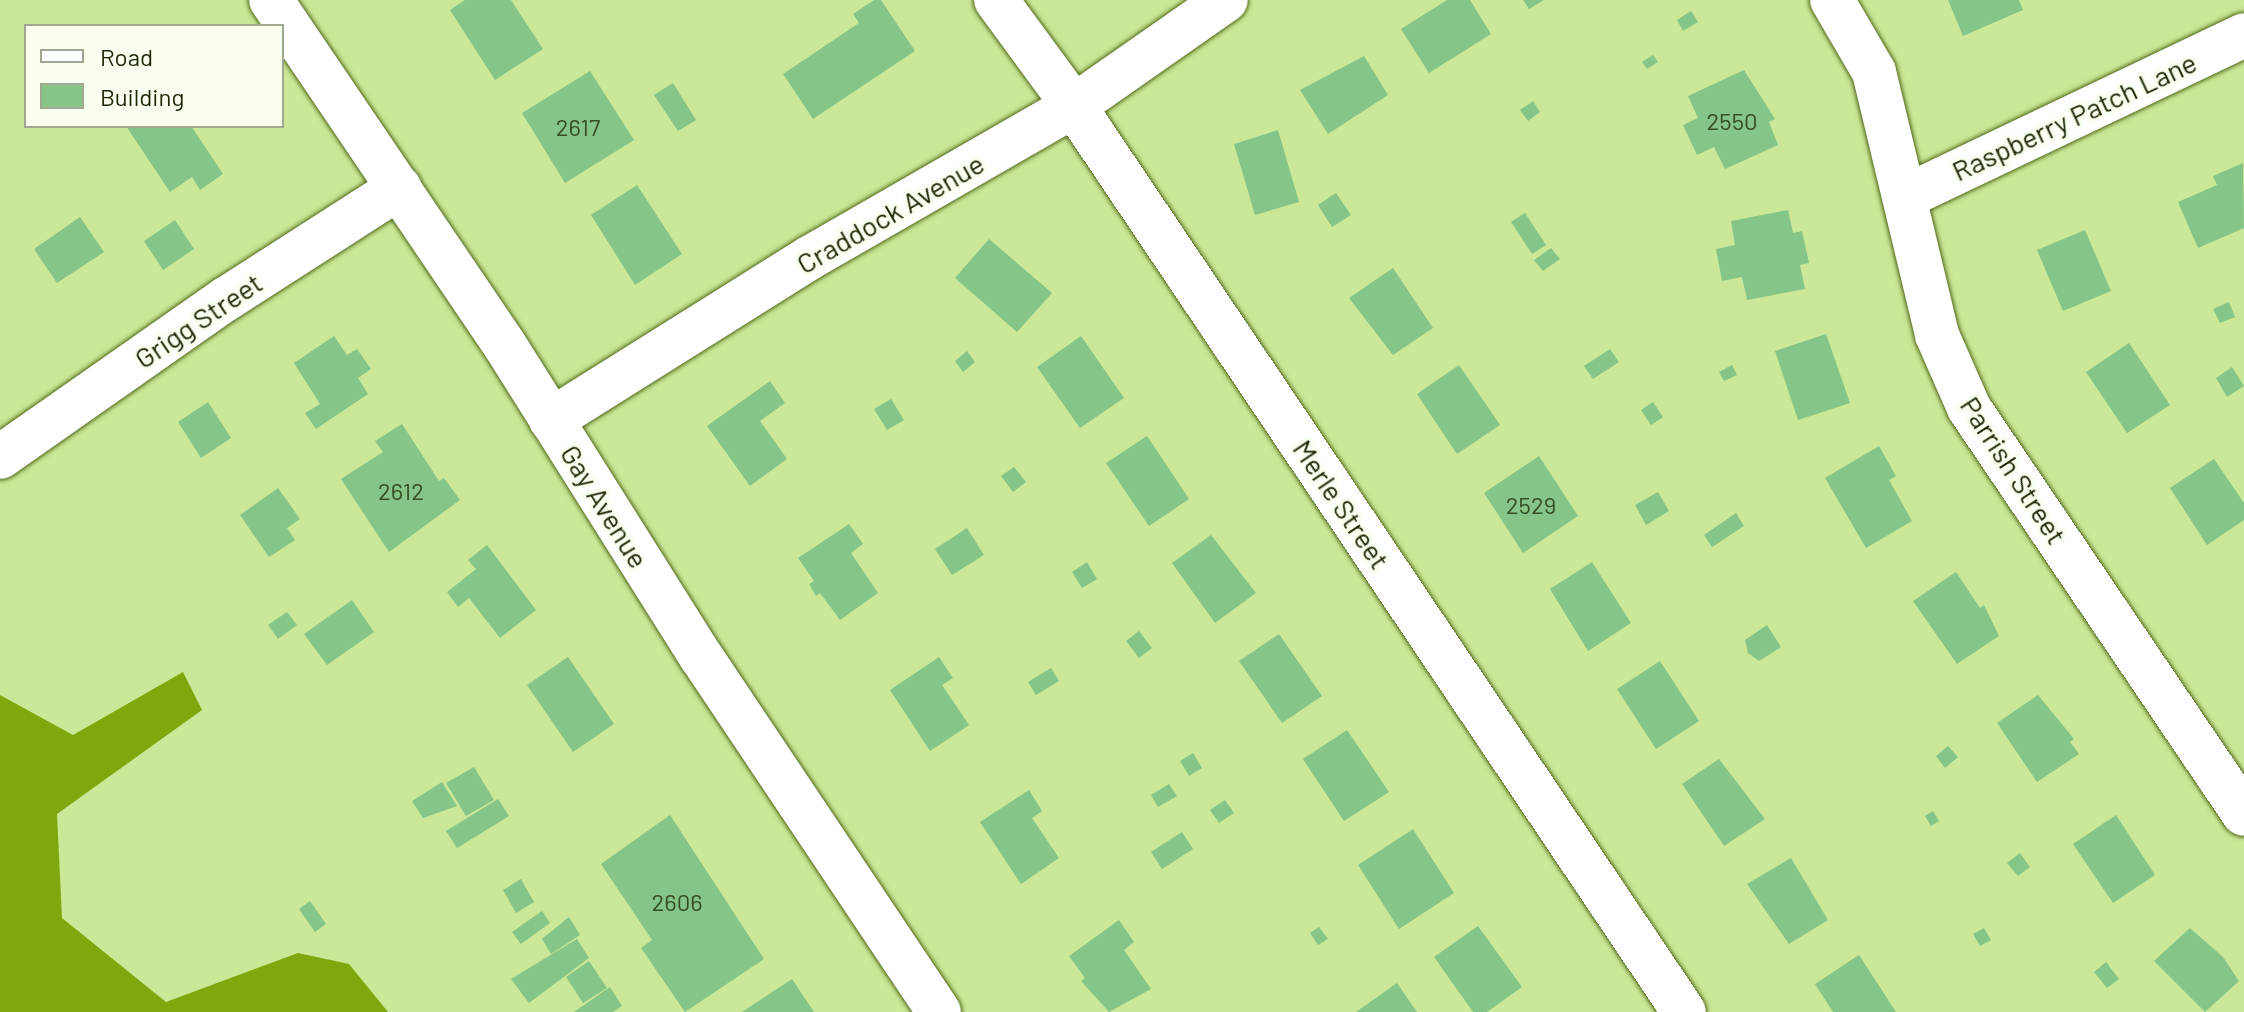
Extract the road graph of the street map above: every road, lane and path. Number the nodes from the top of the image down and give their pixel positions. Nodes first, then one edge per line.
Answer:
1 (271, 0) edge
2 (996, 0) edge
3 (1226, 0) edge
4 (1832, 0) edge
5 (2244, 35) edge
6 (1074, 106) junction
7 (399, 188) junction
8 (1905, 197) junction
9 (551, 420) junction
10 (0, 457) edge
11 (2244, 814) edge
12 (939, 1012) edge
13 (1684, 1012) edge

1 - 7 street, Gay Avenue
2 - 6 street, Merle Street
3 - 6 street, Craddock Avenue
4 - 8 street, Parrish Street
5 - 8 street, Raspberry Patch Lane
6 - 9 street, Craddock Avenue
6 - 13 street, Merle Street
7 - 9 street, Gay Avenue
7 - 10 street, Grigg Street
8 - 11 street, Parrish Street
9 - 12 street, Gay Avenue

